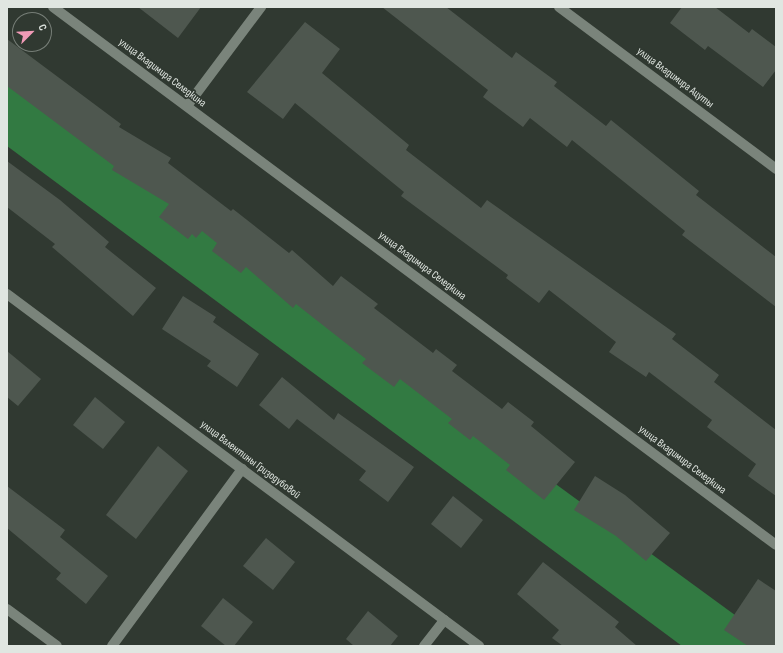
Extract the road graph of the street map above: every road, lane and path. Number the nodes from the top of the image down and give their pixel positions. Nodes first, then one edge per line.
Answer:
1 (53, 7) edge
2 (261, 7) edge
3 (559, 7) edge
4 (187, 106) junction
5 (776, 169) edge
6 (7, 294) edge
7 (242, 469) junction
8 (776, 545) edge
9 (7, 609) edge
10 (444, 620) junction
11 (57, 646) edge
12 (112, 646) edge
13 (424, 646) edge
14 (479, 646) edge

1 - 4 street, улица Владимира Селедкина
2 - 4 street
3 - 5 street, улица Владимира Ацуты
4 - 8 street, улица Владимира Селедкина
6 - 7 street, улица Валентины Гризодубовой
7 - 10 street, улица Валентины Гризодубовой
7 - 12 street
9 - 11 street
10 - 13 street
10 - 14 street, улица Валентины Гризодубовой

